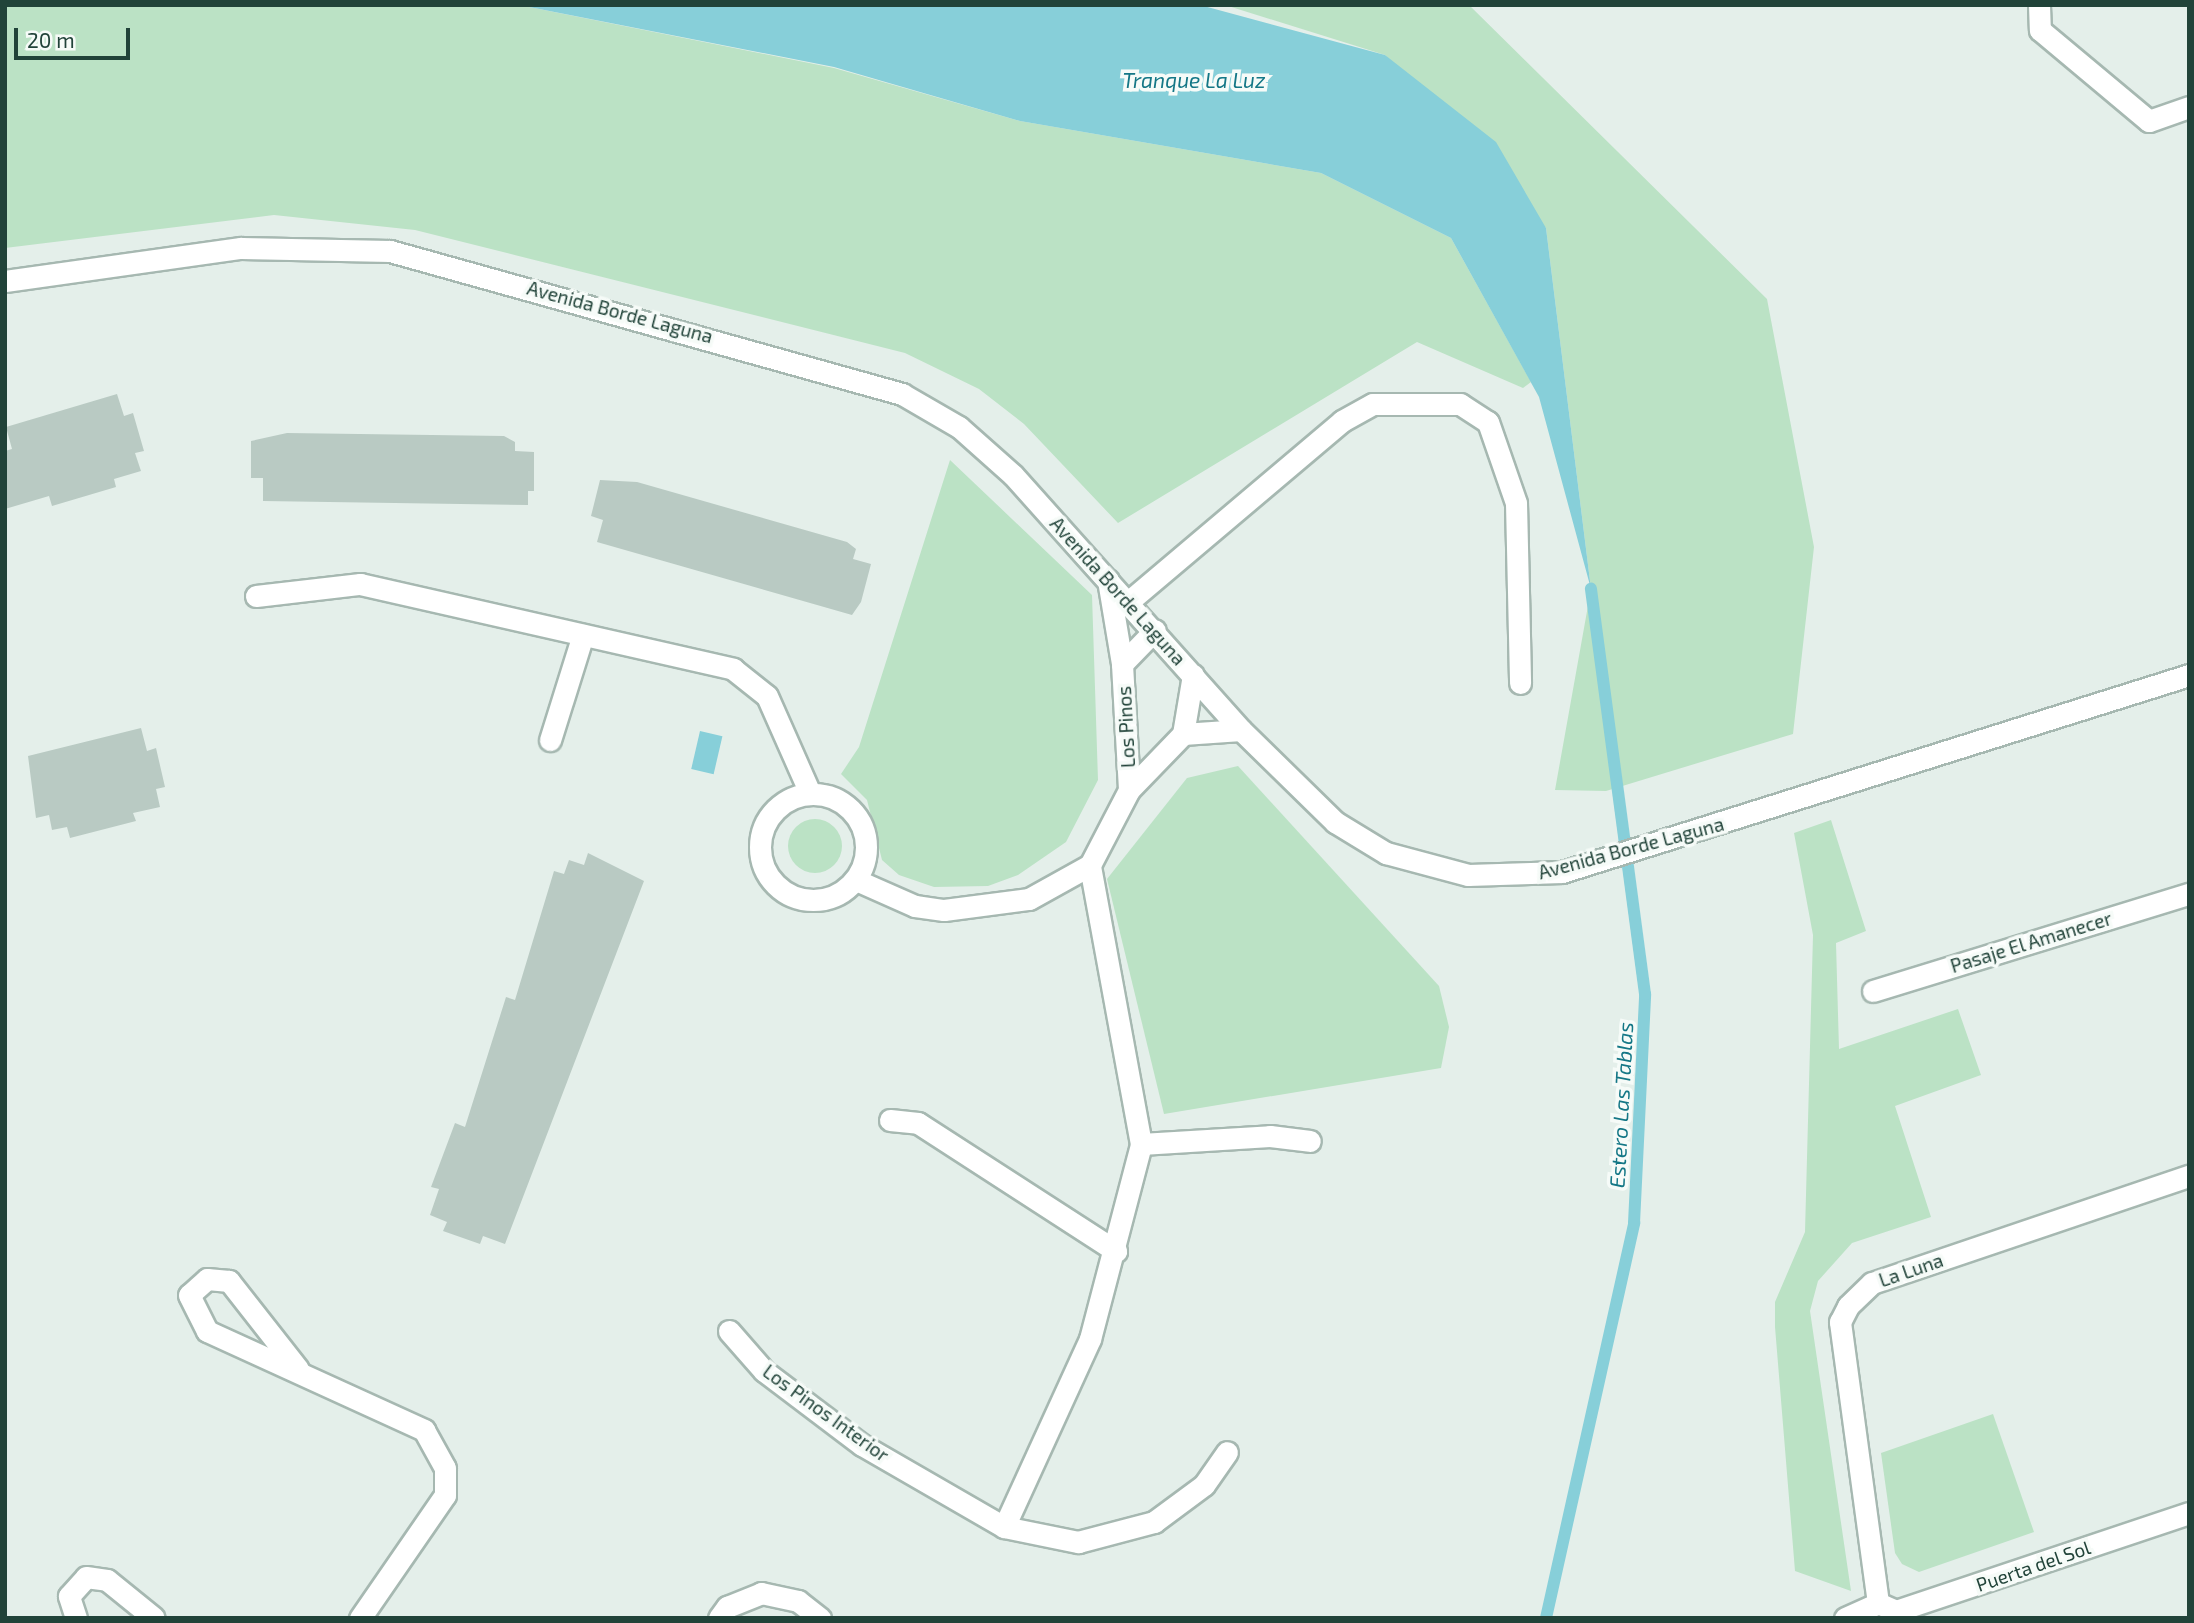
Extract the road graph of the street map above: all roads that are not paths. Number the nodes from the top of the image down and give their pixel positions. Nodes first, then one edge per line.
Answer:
1 (2039, 5) edge
2 (2189, 107) edge
3 (5, 281) edge
4 (1108, 580) junction
5 (256, 596) dead end
6 (1128, 602) junction
7 (1155, 631) junction
8 (583, 635) junction
9 (1122, 664) junction
10 (1194, 675) junction
11 (2189, 675) edge
12 (1520, 683) dead end
13 (1241, 730) junction
14 (1183, 734) junction
15 (550, 740) dead end
16 (1129, 790) junction
17 (810, 793) junction
18 (1090, 865) junction
19 (856, 880) junction
20 (2189, 894) edge
21 (1873, 991) dead end
22 (890, 1120) dead end
23 (1310, 1141) dead end
24 (1141, 1144) junction
25 (2189, 1176) edge
26 (1116, 1251) junction
27 (729, 1331) dead end
28 (298, 1369) junction
29 (1227, 1452) dead end
30 (2189, 1513) edge
31 (1004, 1527) junction
32 (1878, 1603) junction
33 (76, 1618) edge
34 (153, 1618) edge
35 (360, 1618) edge
36 (719, 1618) edge
37 (820, 1618) edge
38 (1845, 1618) edge

1 - 2 street
3 - 4 street, Avenida Borde Laguna
4 - 6 street, Avenida Borde Laguna
4 - 9 street, Los Pinos
5 - 8 street
6 - 7 street, Avenida Borde Laguna
6 - 12 street
7 - 9 street, Los Pinos
7 - 10 street, Avenida Borde Laguna
8 - 15 street
8 - 17 street
9 - 16 street, Los Pinos
10 - 13 street, Avenida Borde Laguna
10 - 14 street
11 - 13 street, Avenida Borde Laguna
13 - 14 street
14 - 16 street, Los Pinos
16 - 18 street, Los Pinos
17 - 19 street
17 - 19 street
18 - 19 street
18 - 24 street
20 - 21 street, Pasaje El Amanecer
22 - 26 street
23 - 24 street
24 - 26 street
25 - 32 street, La Luna
26 - 31 street
27 - 31 street, Los Pinos Interior
28 - 28 street
28 - 35 street
29 - 31 street, Los Pinos Interior
30 - 32 street, Puerta del Sol
32 - 38 street
33 - 34 street
36 - 37 street

